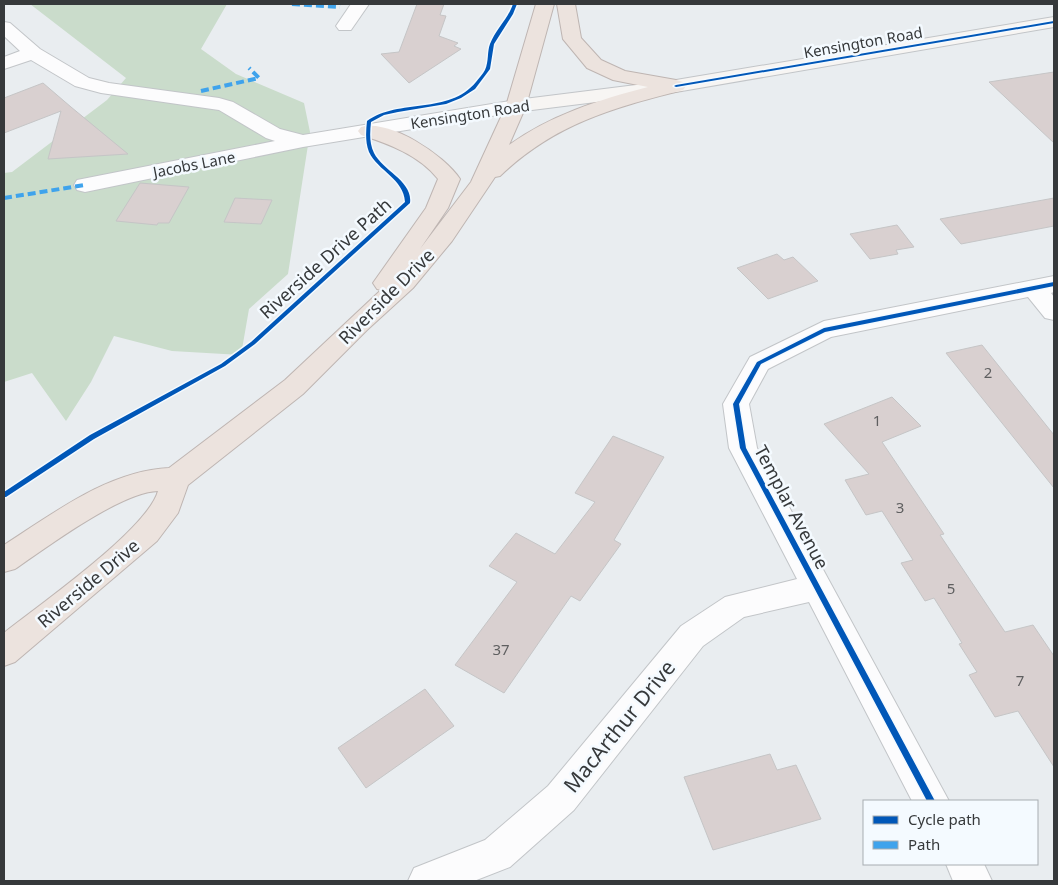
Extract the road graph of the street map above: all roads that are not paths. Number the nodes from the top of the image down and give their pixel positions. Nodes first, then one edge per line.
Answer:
1 (360, 4) edge
2 (545, 4) edge
3 (566, 4) edge
4 (1053, 24) edge
5 (345, 26) dead end
6 (4, 27) edge
7 (33, 53) junction
8 (4, 64) edge
9 (676, 86) junction
10 (516, 106) junction
11 (368, 131) junction
12 (303, 141) junction
13 (482, 182) junction
14 (85, 185) dead end
15 (1044, 286) edge
16 (1054, 312) edge
17 (358, 324) junction
18 (174, 479) junction
19 (4, 560) edge
20 (818, 587) junction
21 (4, 652) edge
22 (930, 800) edge
23 (965, 865) edge
24 (427, 881) edge
25 (973, 881) edge

1 - 5 street
2 - 10 highway, Riverside Drive
3 - 9 highway
4 - 9 street, Kensington Road
6 - 7 street, Kensington Road
7 - 8 street
7 - 12 street, Kensington Road
9 - 10 street, Kensington Road
9 - 13 highway
10 - 11 street, Kensington Road
10 - 13 highway, Riverside Drive
11 - 12 street, Kensington Road
11 - 17 highway
12 - 14 street, Jacobs Lane
13 - 17 highway, Riverside Drive
15 - 16 street
15 - 20 street, Templar Avenue
17 - 18 highway, Riverside Drive
18 - 19 highway
18 - 21 highway, Riverside Drive
20 - 22 street, Templar Avenue
20 - 24 street, MacArthur Drive
23 - 25 street

